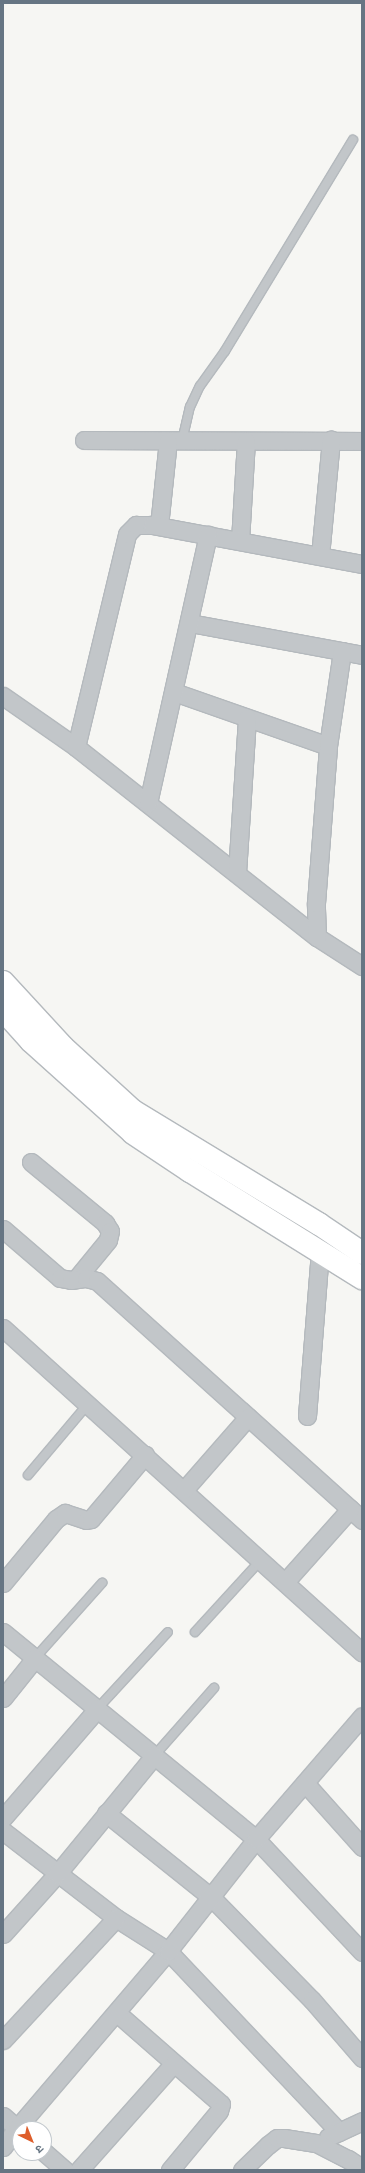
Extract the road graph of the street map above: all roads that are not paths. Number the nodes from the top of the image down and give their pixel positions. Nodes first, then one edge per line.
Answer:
1 (353, 140) dead end
2 (84, 440) dead end
3 (331, 440) junction
4 (175, 441) junction
5 (246, 441) junction
6 (362, 441) edge
7 (159, 526) junction
8 (208, 535) junction
9 (240, 541) junction
10 (320, 556) junction
11 (362, 564) edge
12 (190, 623) junction
13 (342, 651) junction
14 (362, 655) edge
15 (174, 692) junction
16 (3, 696) edge
17 (247, 718) junction
18 (76, 746) junction
19 (328, 746) junction
20 (148, 803) junction
21 (236, 873) junction
22 (317, 937) junction
23 (362, 966) edge
24 (3, 982) edge
25 (3, 1010) edge
26 (31, 1162) dead end
27 (3, 1229) edge
28 (320, 1250) junction
29 (362, 1254) edge
30 (362, 1278) edge
31 (76, 1279) junction
32 (3, 1328) edge
33 (88, 1404) junction
34 (307, 1416) dead end
35 (248, 1417) junction
36 (145, 1455) junction
37 (28, 1475) dead end
38 (184, 1490) junction
39 (356, 1515) edge
40 (261, 1560) junction
41 (285, 1582) junction
42 (3, 1583) edge
43 (102, 1583) dead end
44 (3, 1632) edge
45 (168, 1632) dead end
46 (195, 1632) dead end
47 (362, 1652) edge
48 (35, 1658) junction
49 (214, 1688) dead end
50 (3, 1698) edge
51 (98, 1708) junction
52 (362, 1716) edge
53 (154, 1756) junction
54 (305, 1783) junction
55 (106, 1813) junction
56 (3, 1818) edge
57 (3, 1831) edge
58 (256, 1839) junction
59 (362, 1847) edge
60 (57, 1874) junction
61 (211, 1897) junction
62 (116, 1918) junction
63 (3, 1934) edge
64 (359, 1945) edge
65 (168, 1951) junction
66 (116, 2013) junction
67 (3, 2040) edge
68 (362, 2058) edge
69 (174, 2064) junction
70 (3, 2116) edge
71 (26, 2121) edge
72 (362, 2122) edge
73 (12, 2124) edge
74 (339, 2132) junction
75 (12, 2137) edge
76 (316, 2143) junction
77 (3, 2148) edge
78 (52, 2159) edge
79 (342, 2164) edge
80 (362, 2168) edge
81 (65, 2170) edge
82 (78, 2170) edge
83 (170, 2170) edge
84 (242, 2170) edge

1 - 4 lane
2 - 4 street
3 - 5 street
3 - 6 street
3 - 10 street
4 - 5 street
4 - 7 street
5 - 9 street
7 - 8 street
7 - 18 street
8 - 9 street
8 - 12 street
9 - 10 street
10 - 11 street
12 - 13 street
12 - 15 street
13 - 14 street
13 - 19 street
15 - 17 street
15 - 20 street
16 - 18 street
17 - 19 street
17 - 21 street
18 - 20 street
19 - 22 street
20 - 21 street
21 - 22 street
22 - 23 street
24 - 29 main road
25 - 28 main road
26 - 31 street
27 - 31 street
28 - 30 main road
28 - 34 street
31 - 35 street
32 - 33 street
33 - 36 street
33 - 37 lane
35 - 38 street
35 - 39 street
36 - 38 street
36 - 42 street
38 - 40 street
39 - 41 street
40 - 41 street
40 - 46 lane
41 - 47 street
43 - 48 lane
44 - 48 street
45 - 51 lane
48 - 50 street
48 - 51 street
49 - 53 lane
51 - 53 street
51 - 56 street
52 - 54 street
53 - 55 street
53 - 58 street
54 - 58 street
54 - 59 street
55 - 60 street
55 - 61 street
57 - 60 street
58 - 61 street
58 - 64 street
60 - 62 street
60 - 63 street
61 - 65 street
61 - 68 street
62 - 65 street
62 - 67 street
65 - 66 street
65 - 74 street
66 - 69 street
66 - 71 street
69 - 82 street
69 - 83 street
70 - 73 street
72 - 74 street
74 - 76 street
75 - 77 street
76 - 79 street
76 - 84 street
78 - 81 street
79 - 80 street

